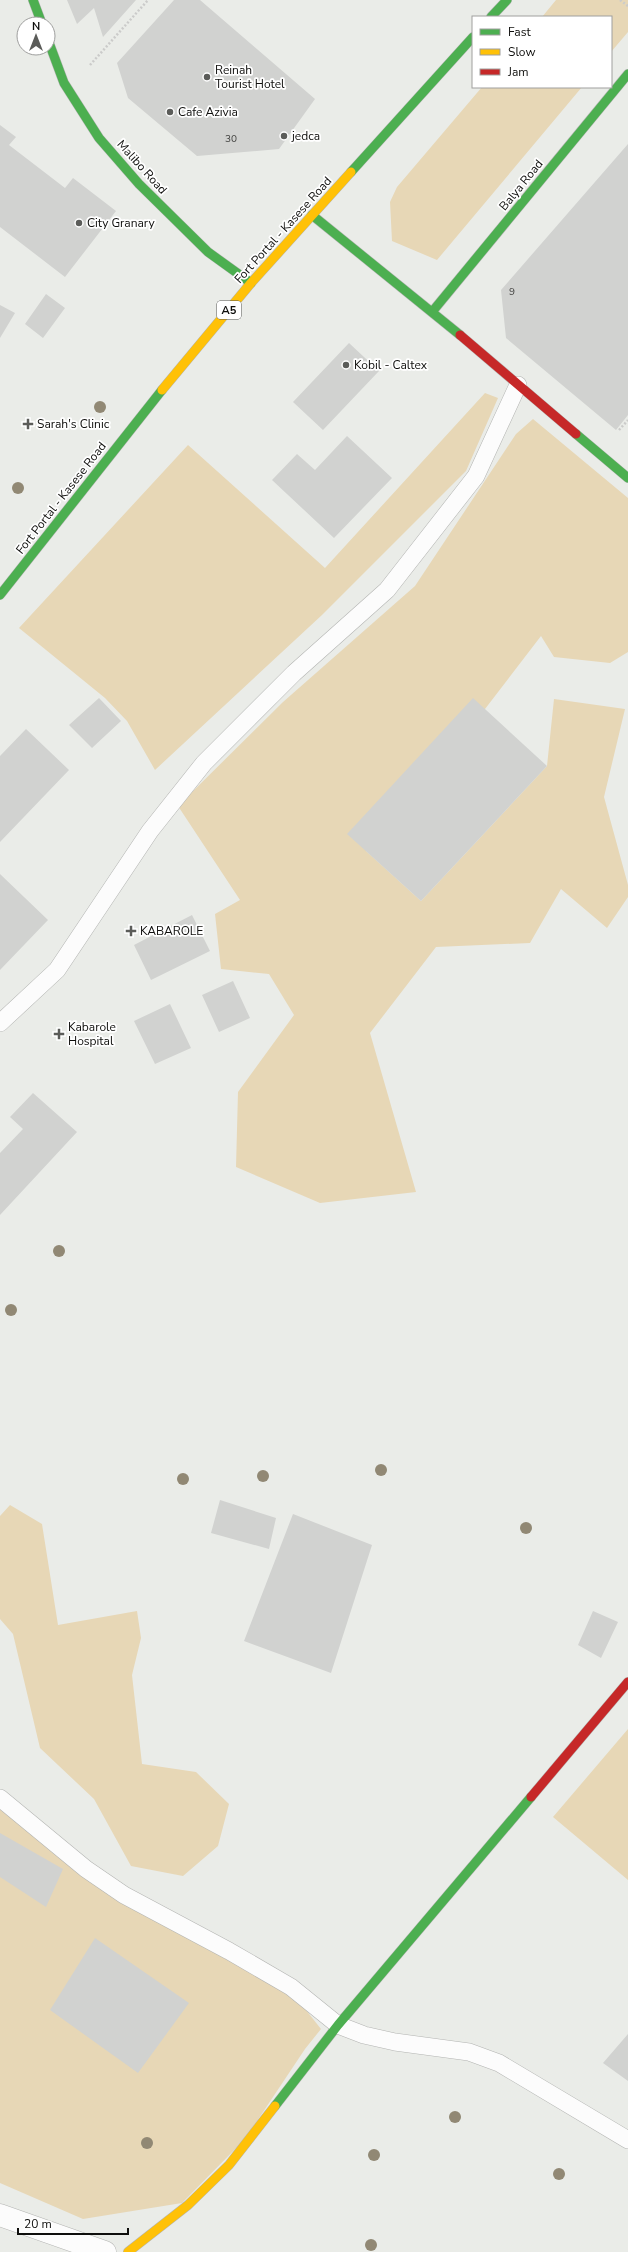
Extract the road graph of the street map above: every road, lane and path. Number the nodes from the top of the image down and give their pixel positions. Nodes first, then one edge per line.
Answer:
1 (33, 0) edge
2 (148, 0) edge
3 (507, 0) edge
4 (620, 0) edge
5 (628, 6) edge
6 (39, 16) edge
7 (492, 16) edge
8 (472, 38) edge
9 (55, 56) edge
10 (628, 74) edge
11 (68, 89) junction
12 (312, 215) junction
13 (251, 283) junction
14 (432, 312) junction
15 (518, 385) junction
16 (628, 478) edge
17 (0, 595) edge
18 (0, 1023) edge
19 (628, 1682) edge
20 (0, 1798) edge
21 (338, 2025) junction
22 (628, 2140) edge
23 (0, 2215) edge
24 (105, 2252) edge
25 (128, 2252) edge

1 - 6 main road
2 - 11 path
3 - 7 main road
4 - 5 path
8 - 12 main road, Fort Portal - Kasese Road / A5
9 - 11 main road, Malibo Road
10 - 14 main road, Balya Road
11 - 13 main road, Malibo Road
12 - 13 main road, Fort Portal - Kasese Road / A5
12 - 14 main road
13 - 17 main road, Fort Portal - Kasese Road / A5
14 - 15 main road
15 - 16 main road
15 - 18 lane
19 - 21 main road
20 - 21 lane
21 - 22 lane
21 - 25 main road
23 - 24 street

